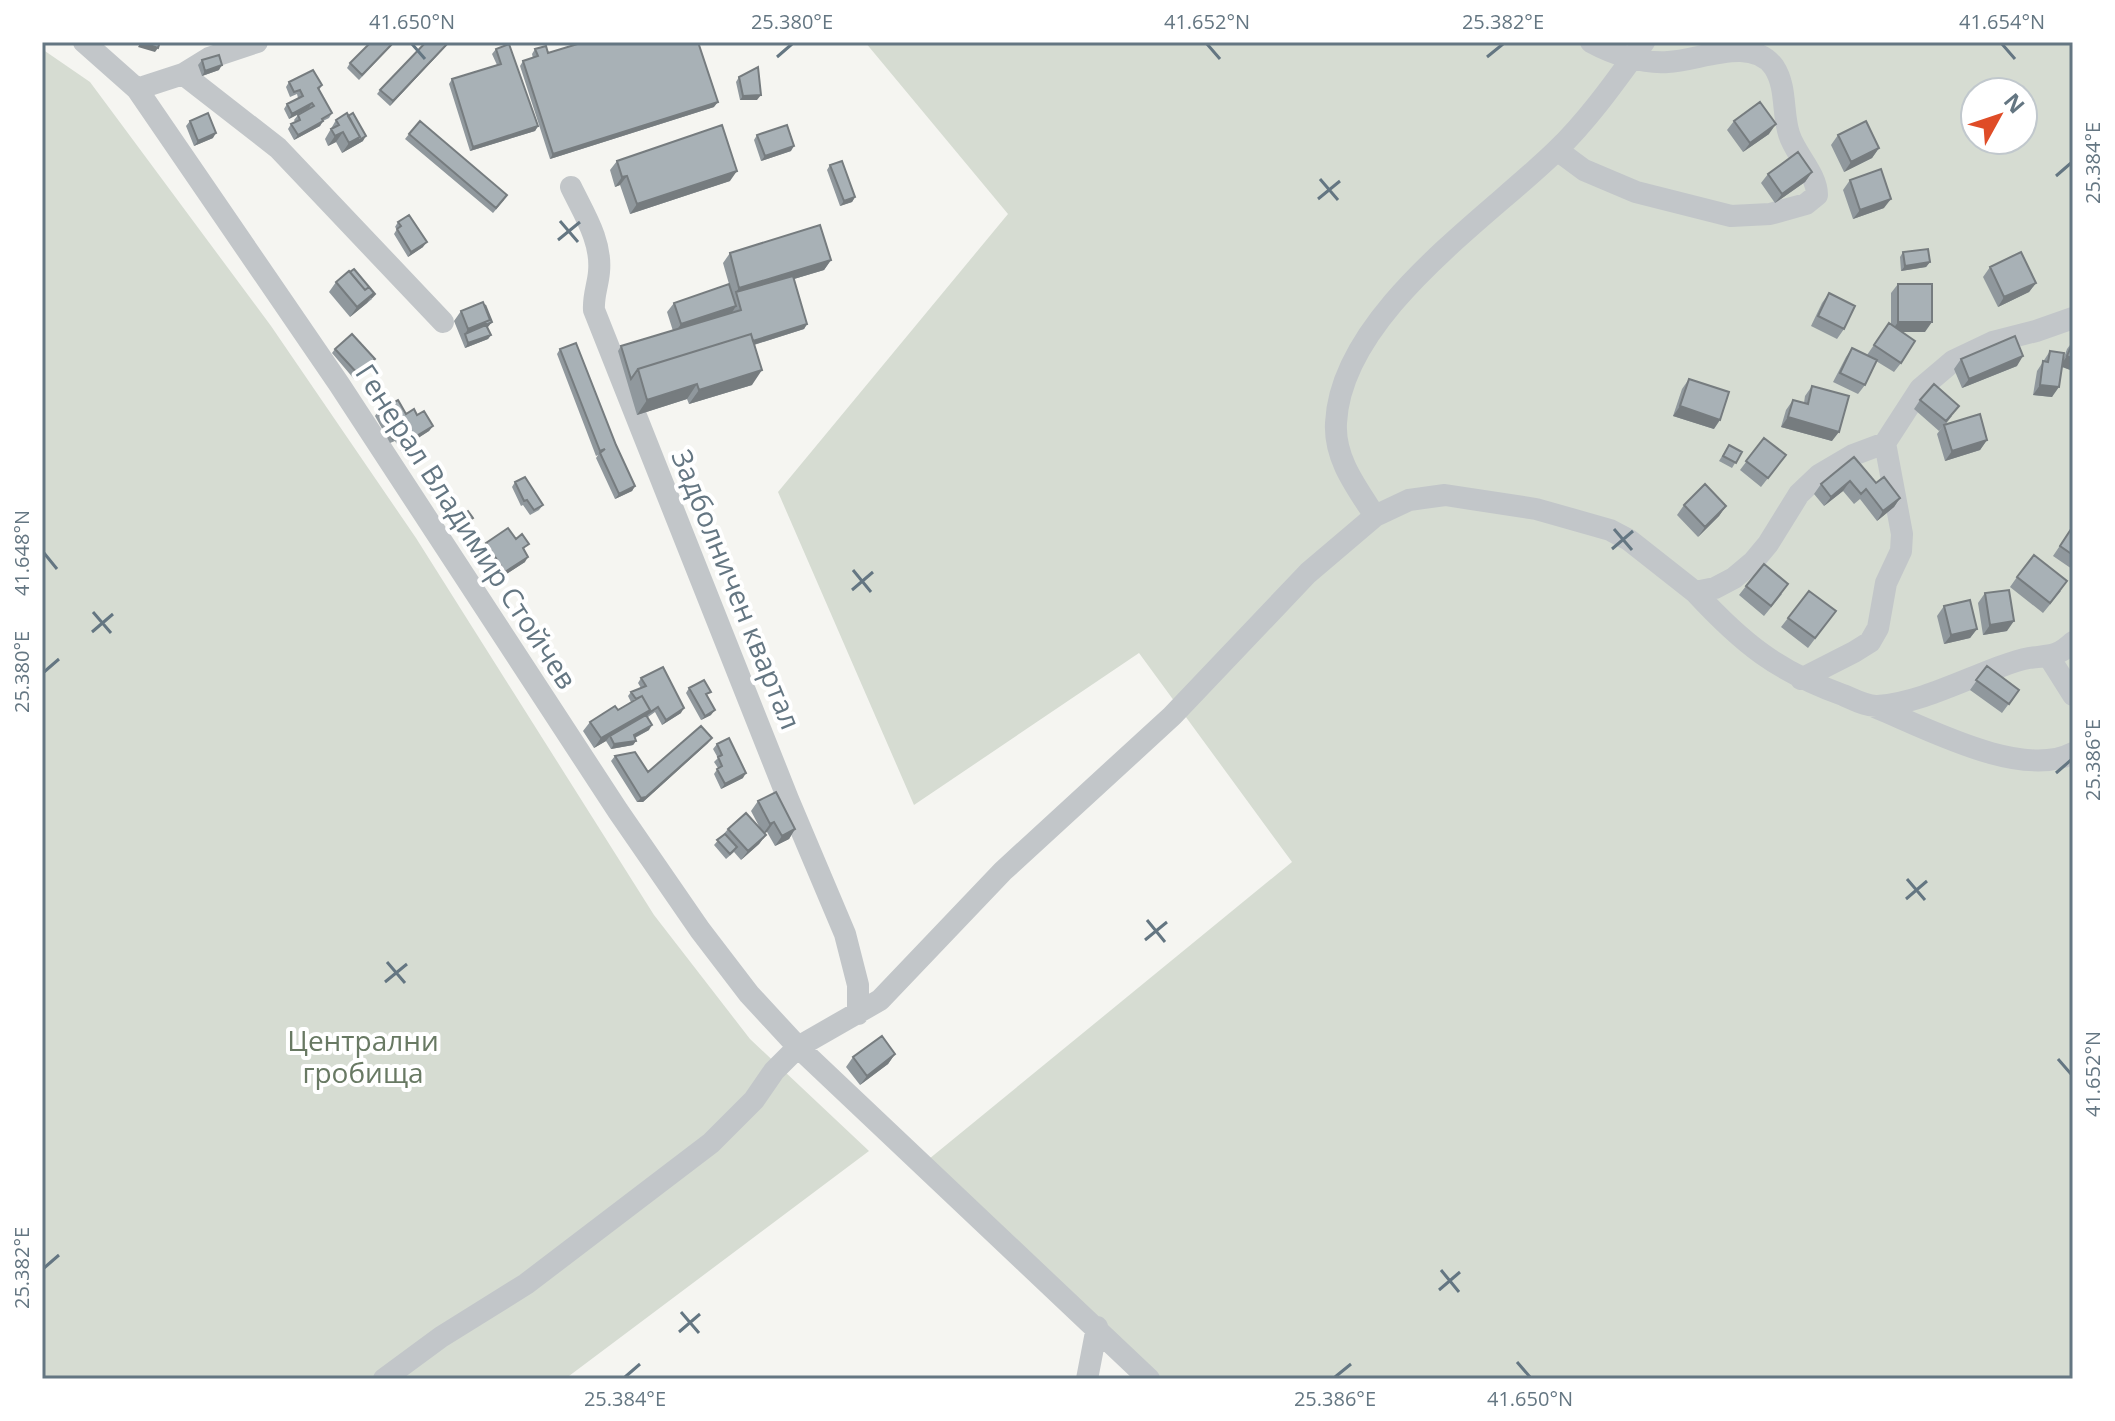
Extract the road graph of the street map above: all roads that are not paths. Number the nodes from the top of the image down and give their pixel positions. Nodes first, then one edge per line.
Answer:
1 (84, 42) edge
2 (257, 42) edge
3 (1591, 42) edge
4 (1638, 50) edge
5 (183, 74) junction
6 (137, 89) junction
7 (1557, 150) junction
8 (571, 187) dead end
9 (2073, 318) edge
10 (443, 322) dead end
11 (1885, 443) junction
12 (1375, 516) junction
13 (1695, 592) junction
14 (2073, 642) edge
15 (2049, 657) junction
16 (1801, 679) junction
17 (2073, 695) edge
18 (1875, 707) junction
19 (2073, 753) edge
20 (858, 1014) junction
21 (798, 1047) junction
22 (1097, 1327) junction
23 (384, 1379) edge
24 (1087, 1379) edge
25 (1149, 1379) edge

1 - 6 street, Генерал Владимир Стойчев
2 - 5 street
3 - 4 street
4 - 7 street
4 - 7 street
5 - 6 street
5 - 10 street
6 - 21 street, Генерал Владимир Стойчев
7 - 12 street
8 - 20 street, Задболничен квартал
9 - 11 street
11 - 13 street
11 - 16 street
12 - 13 street
12 - 20 street
13 - 16 street
14 - 15 street
15 - 17 street
15 - 18 street
16 - 18 street
18 - 19 street
20 - 21 street
21 - 22 street, Генерал Владимир Стойчев
21 - 23 street
22 - 24 street
22 - 25 street, Генерал Владимир Стойчев

